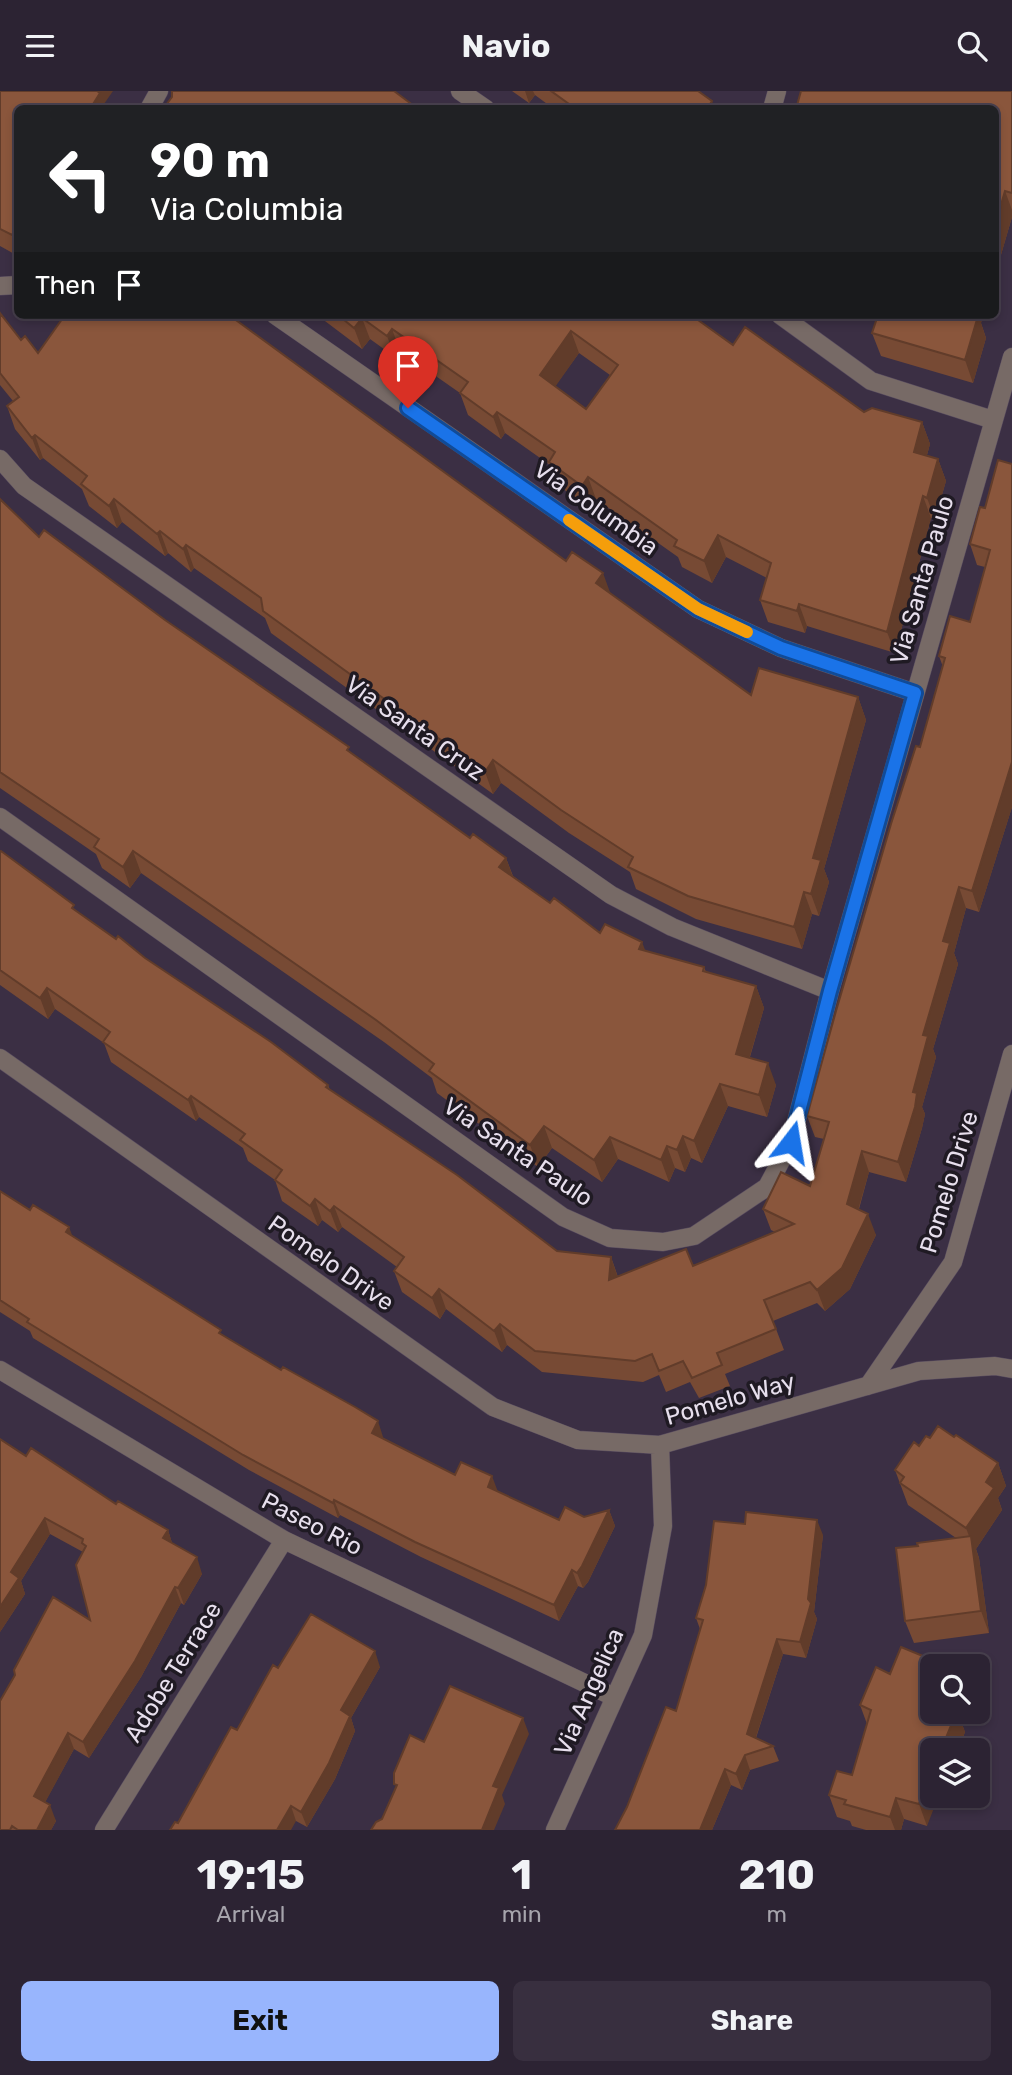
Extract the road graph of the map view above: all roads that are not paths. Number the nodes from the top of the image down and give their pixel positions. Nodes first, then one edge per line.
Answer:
1 (460, 91) edge
2 (480, 105) edge
3 (281, 319) edge
4 (786, 319) edge
5 (1012, 357) edge
6 (993, 420) junction
7 (0, 459) edge
8 (915, 693) junction
9 (0, 817) edge
10 (830, 991) junction
11 (1012, 1054) edge
12 (0, 1058) edge
13 (1012, 1369) edge
14 (0, 1370) edge
15 (868, 1386) junction
16 (660, 1445) junction
17 (284, 1540) junction
18 (614, 1697) junction
19 (104, 1830) edge
20 (555, 1830) edge

1 - 2 street
3 - 8 street, Via Columbia
4 - 6 street
5 - 6 street, Via Santa Paulo
6 - 8 street, Via Santa Paulo
7 - 10 street, Via Santa Cruz
8 - 10 street, Via Santa Paulo
9 - 10 street, Via Santa Paulo
11 - 15 street, Pomelo Drive
12 - 16 street, Pomelo Drive
13 - 15 street
14 - 17 street, Paseo Rio
15 - 16 street, Pomelo Way
16 - 18 street, Via Angelica
17 - 18 street, Paseo Rio
17 - 19 street, Adobe Terrace
18 - 20 street, Via Angelica

